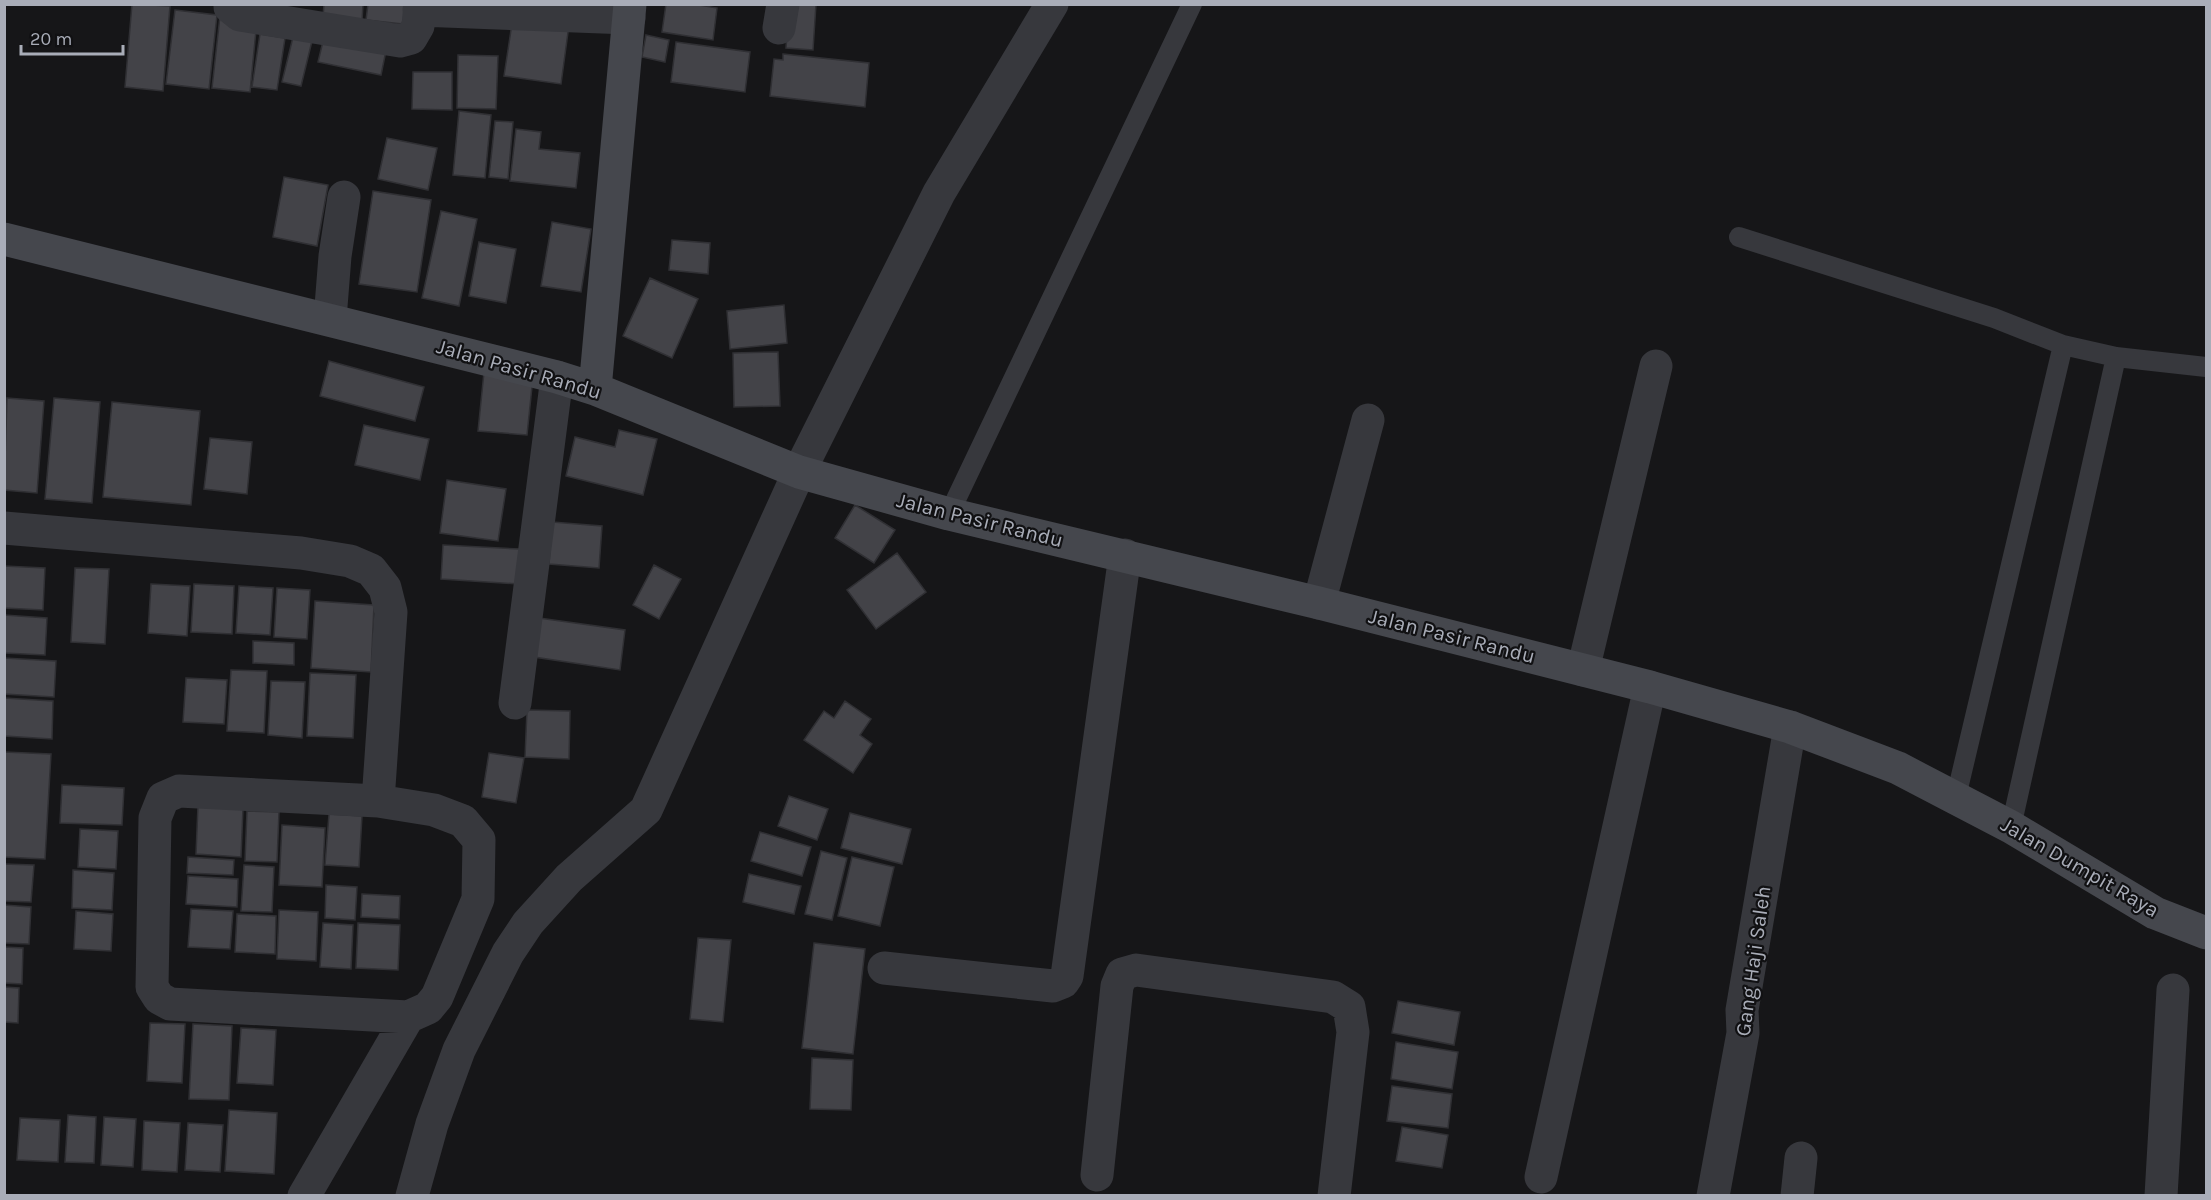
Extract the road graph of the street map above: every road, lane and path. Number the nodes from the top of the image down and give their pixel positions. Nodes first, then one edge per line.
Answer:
1 (230, 4) edge
2 (1052, 4) edge
3 (1192, 4) edge
4 (419, 8) edge
5 (629, 11) edge
6 (345, 197) dead end
7 (1739, 237) dead end
8 (4, 239) edge
9 (330, 320) junction
10 (2062, 345) junction
11 (2116, 357) junction
12 (1656, 366) dead end
13 (2206, 367) edge
14 (557, 377) junction
15 (595, 389) junction
16 (1368, 420) dead end
17 (799, 471) junction
18 (949, 514) junction
19 (4, 528) edge
20 (1125, 555) junction
21 (1319, 603) junction
22 (1583, 670) junction
23 (1650, 687) junction
24 (515, 703) dead end
25 (1790, 727) junction
26 (1956, 797) junction
27 (378, 801) junction
28 (2011, 826) junction
29 (2206, 933) edge
30 (884, 968) dead end
31 (2173, 990) dead end
32 (408, 1017) junction
33 (1801, 1158) dead end
34 (1098, 1176) dead end
35 (1541, 1177) dead end
36 (304, 1196) edge
37 (412, 1196) edge
38 (1334, 1196) edge
39 (1713, 1196) edge
40 (1797, 1196) edge
41 (2161, 1196) edge

1 - 4 street
2 - 17 street
3 - 18 lane
4 - 5 street
5 - 15 main road
6 - 9 street
7 - 10 lane
8 - 9 main road, Jalan Pasir Randu
9 - 14 main road, Jalan Pasir Randu
10 - 11 lane
10 - 26 lane
11 - 13 lane
11 - 28 lane
12 - 22 street
14 - 15 main road, Jalan Pasir Randu
14 - 24 street
15 - 17 main road, Jalan Pasir Randu
16 - 21 street
17 - 18 main road, Jalan Pasir Randu
17 - 37 street
18 - 20 main road, Jalan Pasir Randu
19 - 27 street
20 - 21 main road, Jalan Pasir Randu
20 - 30 street
21 - 22 main road, Jalan Pasir Randu
22 - 23 main road, Jalan Pasir Randu
23 - 25 main road, Jalan Pasir Randu
23 - 35 street
25 - 26 main road, Jalan Pasir Randu
25 - 39 street, Gang Haji Saleh
26 - 28 main road, Jalan Dumpit Raya
27 - 32 street
27 - 32 street
28 - 29 main road, Jalan Dumpit Raya
31 - 41 street
32 - 36 street
33 - 40 street
34 - 38 street

